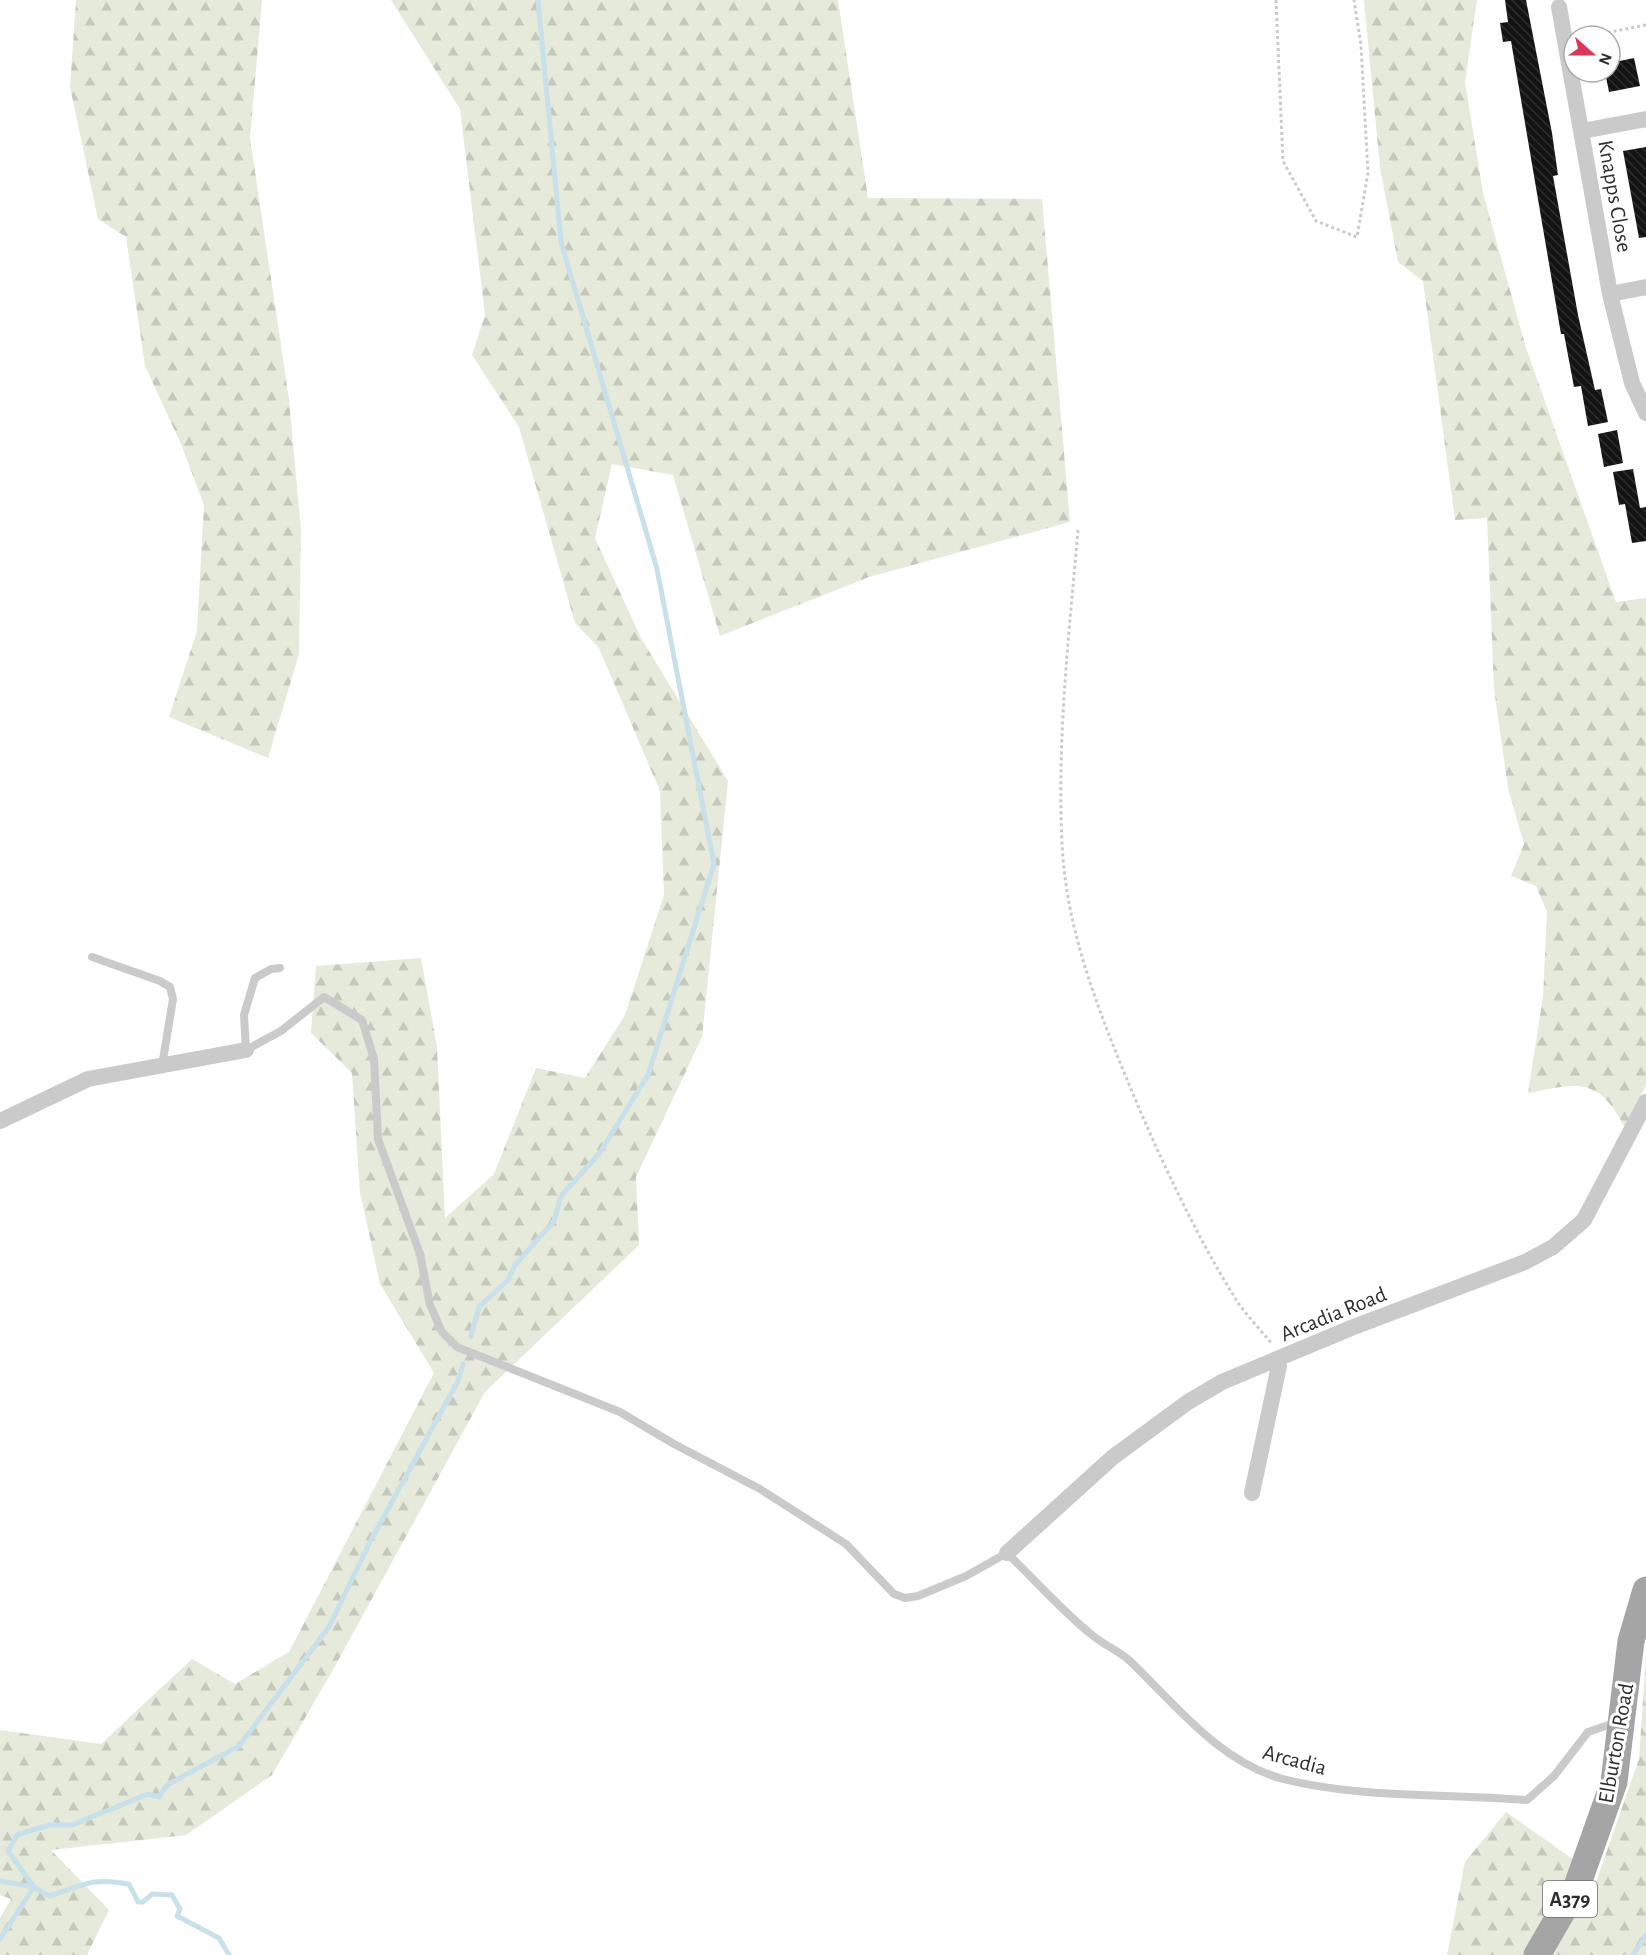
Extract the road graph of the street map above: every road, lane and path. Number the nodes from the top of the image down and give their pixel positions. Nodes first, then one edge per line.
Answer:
1 (1276, 0) edge
2 (1354, 0) edge
3 (1559, 7) dead end
4 (1563, 24) edge
5 (1646, 24) edge
6 (1622, 29) edge
7 (1575, 84) edge
8 (1646, 119) edge
9 (1582, 131) junction
10 (1646, 287) edge
11 (1610, 294) junction
12 (1646, 413) edge
13 (1078, 530) dead end
14 (92, 957) dead end
15 (280, 968) dead end
16 (246, 1050) junction
17 (162, 1066) junction
18 (1646, 1102) edge
19 (0, 1121) edge
20 (1280, 1358) junction
21 (1252, 1493) dead end
22 (1007, 1553) junction
23 (1646, 1590) edge
24 (1622, 1721) junction
25 (1537, 1955) edge

1 - 2 path
3 - 4 street, Knapps Close
5 - 6 path
7 - 9 street, Knapps Close
8 - 9 street
9 - 11 street, Knapps Close
10 - 11 street
11 - 12 street, Knapps Close
13 - 20 path
14 - 17 lane
15 - 16 lane
16 - 17 street
16 - 22 lane
17 - 19 street
18 - 20 street, Arcadia Road
20 - 21 street
20 - 22 street, Arcadia Road
22 - 24 lane, Arcadia
23 - 24 main road, Elburton Road / A379
24 - 25 main road, Elburton Road / A379

